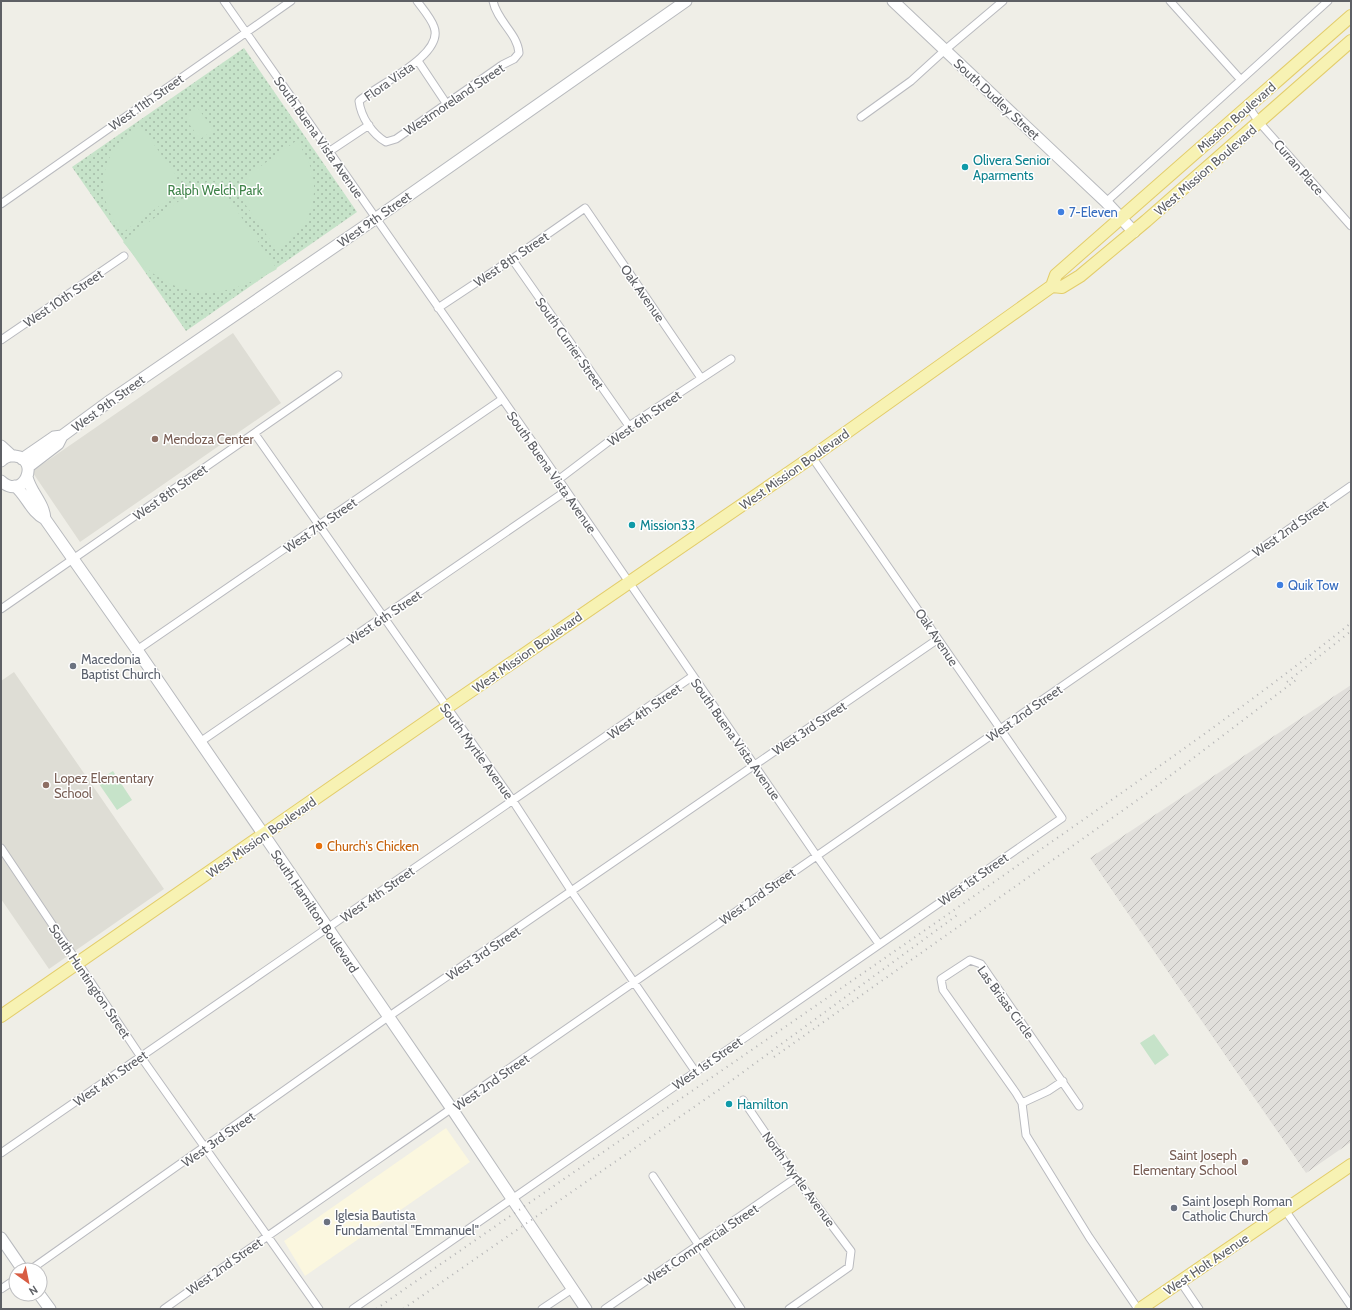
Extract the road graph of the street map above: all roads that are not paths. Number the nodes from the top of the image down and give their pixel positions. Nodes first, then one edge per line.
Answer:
1 (224, 1) edge
2 (291, 1) edge
3 (417, 1) edge
4 (493, 1) edge
5 (686, 1) edge
6 (893, 1) edge
7 (1003, 1) edge
8 (1170, 1) edge
9 (1328, 1) edge
10 (1351, 16) edge
11 (245, 32) junction
12 (1351, 41) edge
13 (945, 50) junction
14 (418, 61) junction
15 (1241, 80) junction
16 (446, 103) junction
17 (1248, 106) junction
18 (861, 117) dead end
19 (1259, 122) junction
20 (369, 125) junction
21 (330, 151) junction
22 (1106, 202) junction
23 (1, 204) edge
24 (584, 208) joint
25 (375, 218) junction
26 (1121, 218) junction
27 (1351, 226) edge
28 (1134, 232) junction
29 (124, 256) dead end
30 (512, 259) junction
31 (1052, 286) junction
32 (438, 308) junction
33 (1, 340) edge
34 (731, 359) dead end
35 (338, 375) dead end
36 (701, 378) junction
37 (501, 400) junction
38 (629, 426) junction
39 (255, 434) junction
40 (1, 446) edge
41 (812, 457) junction
42 (1, 462) edge
43 (22, 465) junction
44 (558, 480) junction
45 (5, 484) edge
46 (1351, 486) edge
47 (566, 491) junction
48 (45, 519) junction
49 (319, 526) junction
50 (73, 559) junction
51 (628, 582) junction
52 (1, 609) edge
53 (384, 617) junction
54 (938, 639) junction
55 (137, 650) junction
56 (693, 676) junction
57 (446, 708) junction
58 (1000, 730) junction
59 (200, 742) junction
60 (755, 764) junction
61 (513, 801) junction
62 (1062, 818) joint
63 (263, 836) junction
64 (1, 848) edge
65 (816, 855) junction
66 (572, 892) junction
67 (327, 929) junction
68 (879, 944) junction
69 (79, 963) junction
70 (634, 982) junction
71 (1, 1016) edge
72 (388, 1017) junction
73 (141, 1057) junction
74 (695, 1070) junction
75 (1063, 1081) junction
76 (743, 1100) dead end
77 (1022, 1103) junction
78 (1080, 1106) dead end
79 (452, 1108) junction
80 (206, 1147) junction
81 (1, 1153) edge
82 (1351, 1165) edge
83 (653, 1176) dead end
84 (796, 1178) junction
85 (510, 1198) junction
86 (1285, 1210) junction
87 (267, 1235) junction
88 (1, 1238) edge
89 (699, 1246) junction
90 (18, 1262) edge
91 (41, 1262) edge
92 (1180, 1281) junction
93 (572, 1289) junction
94 (1351, 1306) edge
95 (164, 1309) edge
96 (319, 1309) edge
97 (353, 1309) edge
98 (542, 1309) edge
99 (586, 1309) edge
100 (605, 1309) edge
101 (741, 1309) edge
102 (789, 1309) edge
103 (1139, 1309) edge
104 (1199, 1309) edge

1 - 11 street, South Buena Vista Avenue
2 - 11 street, West 11th Street
3 - 14 street, Flora Vista
4 - 16 street, Westmoreland Street
5 - 25 street, West 9th Street
6 - 13 street, South Dudley Street
7 - 13 street
8 - 15 street
9 - 15 street
10 - 17 main road, Mission Boulevard
11 - 21 street, South Buena Vista Avenue
11 - 23 street, West 11th Street
12 - 19 main road, West Mission Boulevard
13 - 18 street
13 - 22 street, South Dudley Street
14 - 16 street
14 - 20 street, Flora Vista
15 - 22 street
16 - 20 street, Westmoreland Street
17 - 19 street, Curran Place
17 - 26 main road, Mission Boulevard
19 - 27 street, Curran Place
19 - 28 main road, West Mission Boulevard
20 - 21 street
21 - 25 street, South Buena Vista Avenue
22 - 26 street, South Dudley Street
24 - 30 street, West 8th Street
24 - 36 street, Oak Avenue
25 - 32 street, South Buena Vista Avenue
25 - 43 street, West 9th Street
26 - 28 street, South Dudley Street
26 - 31 main road, West Mission Boulevard
28 - 31 main road, West Mission Boulevard
29 - 33 street, West 10th Street
30 - 32 street, West 8th Street
30 - 38 street, South Currier Street
31 - 41 main road, West Mission Boulevard
32 - 37 street, South Buena Vista Avenue
34 - 36 street, West 6th Street
35 - 39 street, West 8th Street
36 - 38 street, West 6th Street
37 - 44 street, South Buena Vista Avenue
37 - 49 street, West 7th Street
38 - 44 street, West 6th Street
39 - 49 street, South Myrtle Avenue
39 - 50 street, West 8th Street
40 - 43 street, South Hamilton Boulevard
41 - 51 main road, West Mission Boulevard
41 - 54 street, Oak Avenue
42 - 43 street
43 - 45 street
43 - 48 street, South Hamilton Boulevard
44 - 47 street, South Buena Vista Avenue
45 - 48 street, South Hamilton Boulevard
46 - 58 street, West 2nd Street
47 - 51 street, South Buena Vista Avenue
47 - 53 street, West 6th Street
48 - 50 street, South Hamilton Boulevard
49 - 53 street, South Myrtle Avenue
49 - 55 street, West 7th Street
50 - 52 street, West 8th Street
50 - 55 street, South Hamilton Boulevard
51 - 56 street, South Buena Vista Avenue
51 - 57 main road, West Mission Boulevard
53 - 57 street, South Myrtle Avenue
53 - 59 street, West 6th Street
54 - 58 street, Oak Avenue
54 - 60 street, West 3rd Street
55 - 59 street, South Hamilton Boulevard
56 - 60 street, South Buena Vista Avenue
56 - 61 street, West 4th Street
57 - 61 street, South Myrtle Avenue
57 - 63 main road, West Mission Boulevard
58 - 62 street, Oak Avenue
58 - 65 street, West 2nd Street
59 - 63 street, South Hamilton Boulevard
60 - 65 street, South Buena Vista Avenue
60 - 66 street, West 3rd Street
61 - 66 street, South Myrtle Avenue
61 - 67 street, West 4th Street
62 - 68 street, West 1st Street
63 - 67 street, South Hamilton Boulevard
63 - 69 main road, West Mission Boulevard
64 - 69 street, South Huntington Street
65 - 68 street, South Buena Vista Avenue
65 - 70 street, West 2nd Street
66 - 70 street, South Myrtle Avenue
66 - 72 street, West 3rd Street
67 - 72 street, South Hamilton Boulevard
67 - 73 street, West 4th Street
68 - 74 street, West 1st Street
69 - 71 main road, West Mission Boulevard
69 - 73 street, South Huntington Street
70 - 74 street, South Myrtle Avenue
70 - 79 street, West 2nd Street
72 - 79 street, South Hamilton Boulevard
72 - 80 street, West 3rd Street
73 - 80 street, South Huntington Street
73 - 81 street, West 4th Street
74 - 85 street, West 1st Street
75 - 77 street
75 - 77 street, Las Brisas Circle
75 - 78 street, Las Brisas Circle
76 - 84 street, North Myrtle Avenue
77 - 103 street, Las Brisas Circle
79 - 85 street, South Hamilton Boulevard
79 - 87 street, West 2nd Street
80 - 87 street, South Huntington Street
80 - 91 street, West 3rd Street
82 - 86 main road, West Holt Avenue
83 - 89 street
84 - 89 street, West Commercial Street
84 - 102 street, North Myrtle Avenue
85 - 93 street, South Hamilton Boulevard
85 - 97 street, West 1st Street
86 - 92 main road, West Holt Avenue
86 - 94 street
87 - 95 street, West 2nd Street
87 - 96 street, South Huntington Street
88 - 90 street
89 - 100 street, West Commercial Street
89 - 101 street
92 - 103 main road, West Holt Avenue
92 - 104 street
93 - 98 street
93 - 99 street, South Hamilton Boulevard

